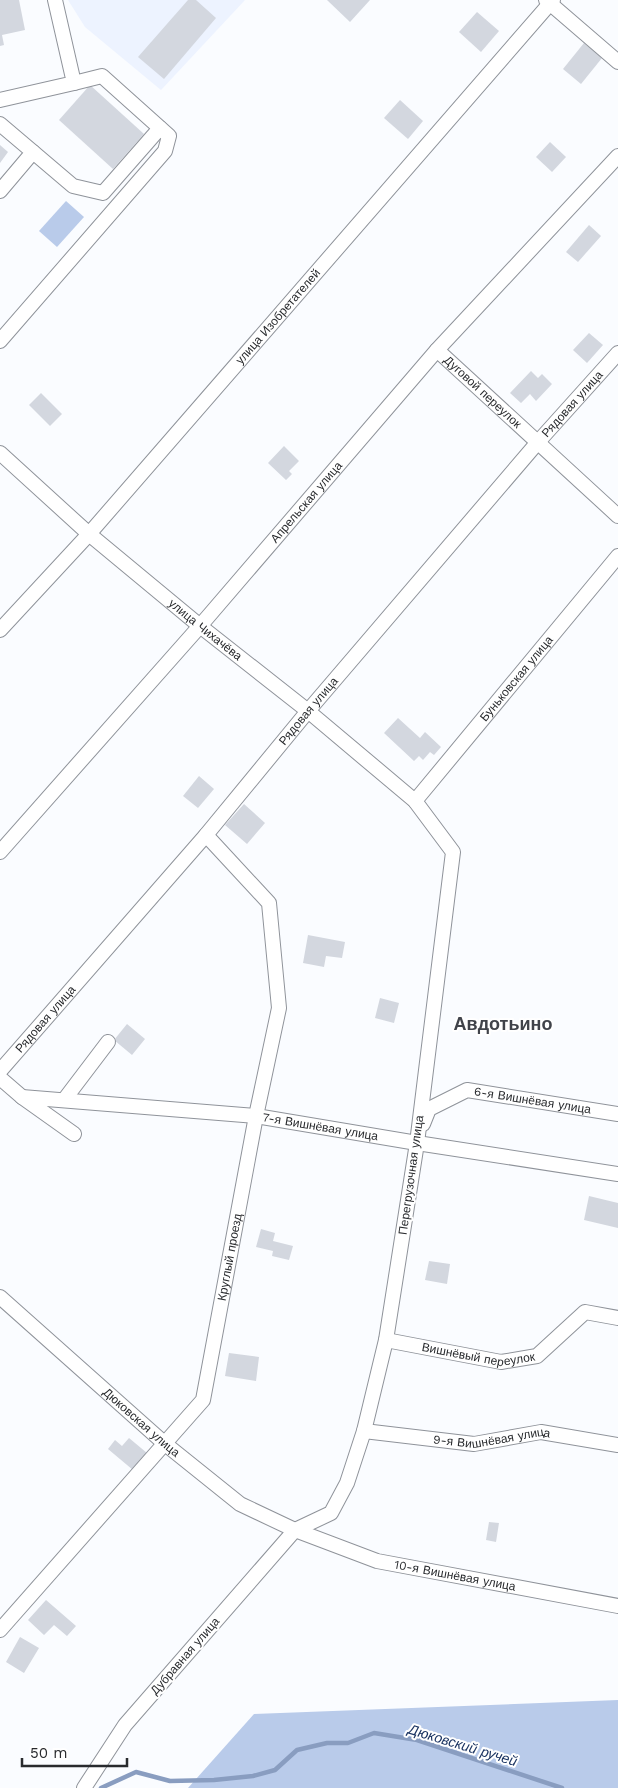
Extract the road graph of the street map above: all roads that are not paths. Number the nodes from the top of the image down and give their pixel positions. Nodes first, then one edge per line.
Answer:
1 (55, 0) edge
2 (550, 1) edge
3 (618, 62) edge
4 (74, 84) junction
5 (0, 100) edge
6 (0, 124) edge
7 (160, 128) junction
8 (33, 152) junction
9 (618, 156) edge
10 (0, 191) edge
11 (5, 324) edge
12 (0, 341) edge
13 (437, 350) junction
14 (618, 352) edge
15 (538, 442) junction
16 (0, 453) edge
17 (618, 516) edge
18 (89, 534) junction
19 (618, 556) edge
20 (200, 626) junction
21 (0, 630) edge
22 (308, 711) junction
23 (415, 801) junction
24 (206, 835) junction
25 (0, 852) edge
26 (108, 1042) dead end
27 (0, 1070) edge
28 (0, 1078) edge
29 (22, 1097) junction
30 (64, 1100) junction
31 (618, 1114) edge
32 (256, 1116) junction
33 (74, 1134) dead end
34 (417, 1143) junction
35 (618, 1174) edge
36 (0, 1297) edge
37 (618, 1318) edge
38 (386, 1340) junction
39 (364, 1431) junction
40 (164, 1443) junction
41 (618, 1445) edge
42 (295, 1530) junction
43 (618, 1606) edge
44 (0, 1630) edge
45 (84, 1788) edge

1 - 4 street
2 - 3 street
2 - 18 street, улица Изобретателей
4 - 5 street
4 - 7 street
6 - 8 street
7 - 8 street
7 - 11 street
8 - 10 street
9 - 13 street, Апрельская улица
11 - 12 street
13 - 15 street, Дуговой переулок
13 - 20 street, Апрельская улица
14 - 15 street, Рядовая улица
15 - 17 street, Дуговой переулок
15 - 22 street, Рядовая улица
16 - 18 street, улица Чихачёва
18 - 20 street, улица Чихачёва
18 - 21 street, улица Изобретателей
19 - 23 street, Буньковская улица
20 - 22 street, улица Чихачёва
20 - 25 street, Апрельская улица
22 - 23 street, улица Чихачёва
22 - 24 street, Рядовая улица
23 - 34 street, Перегрузочная улица
24 - 27 street, Рядовая улица
24 - 32 street, Круглый проезд
26 - 30 street
28 - 29 street
29 - 30 street, 7-я Вишнёвая улица
29 - 33 street
30 - 32 street, 7-я Вишнёвая улица
31 - 34 street, 6-я Вишнёвая улица
32 - 34 street, 7-я Вишнёвая улица
32 - 40 street, Круглый проезд
34 - 35 street, 7-я Вишнёвая улица
34 - 38 street, Перегрузочная улица
36 - 40 street, Дюковская улица
37 - 38 street, Вишнёвый переулок
38 - 39 street, Перегрузочная улица
39 - 41 street, 9-я Вишнёвая улица
39 - 42 street, Перегрузочная улица
40 - 42 street, Дюковская улица
40 - 44 street, Круглый проезд
42 - 43 street, 10-я Вишнёвая улица
42 - 45 street, Дубравная улица

